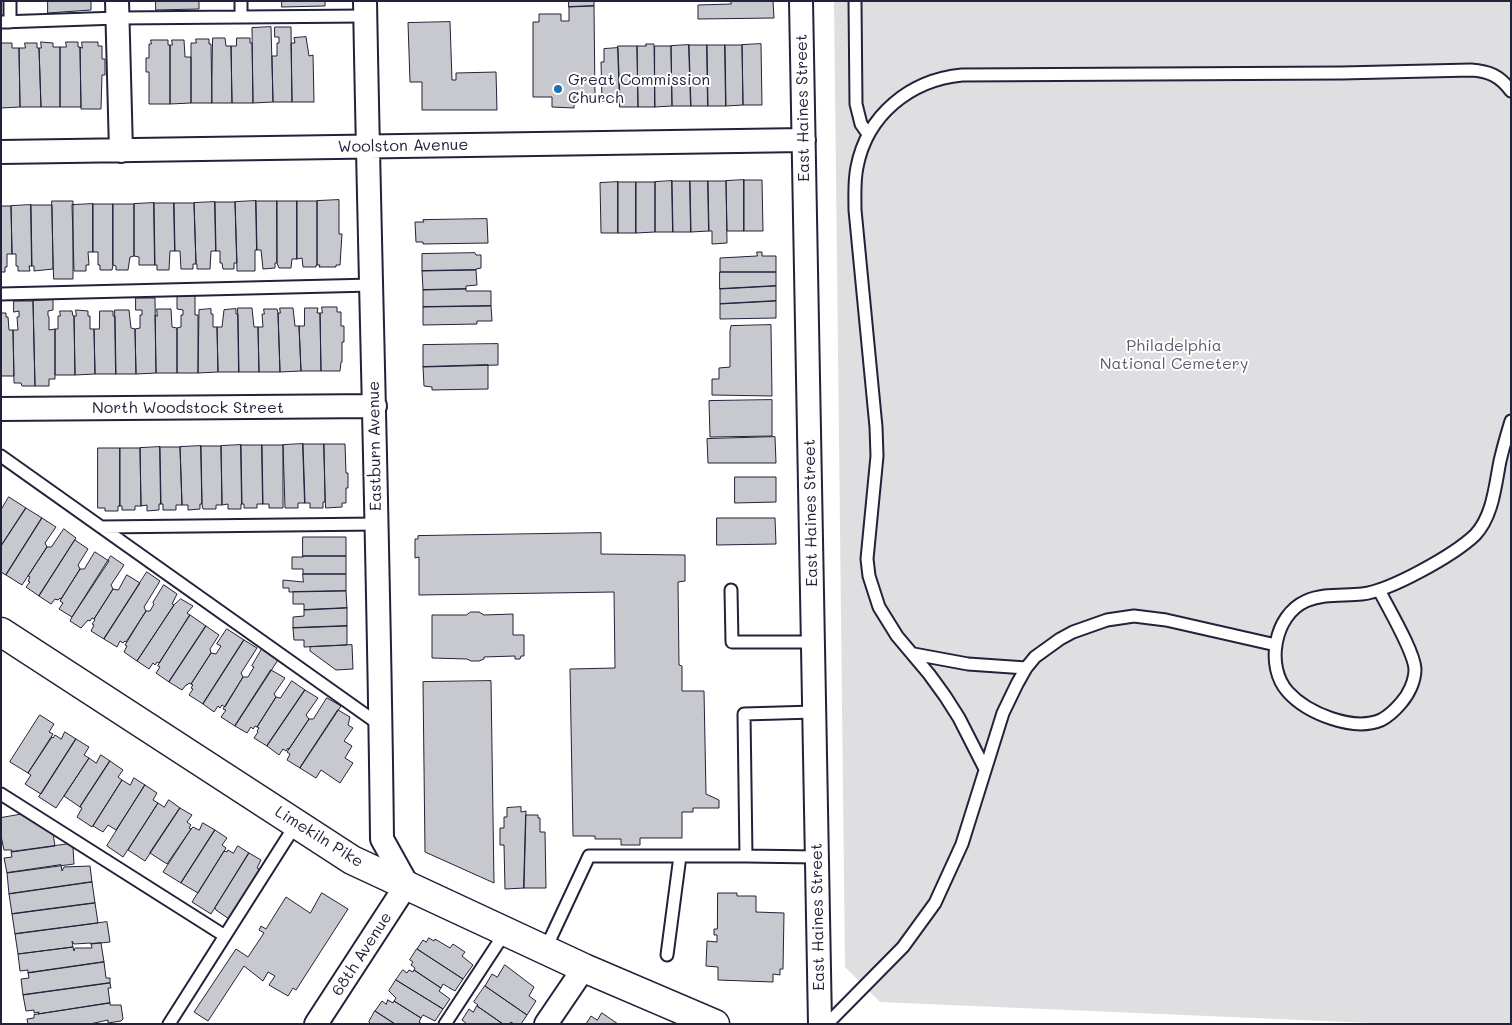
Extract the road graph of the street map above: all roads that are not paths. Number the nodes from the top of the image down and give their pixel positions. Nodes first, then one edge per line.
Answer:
1 (10, 1) edge
2 (240, 1) edge
3 (801, 1) edge
4 (855, 1) edge
5 (365, 8) edge
6 (118, 10) edge
7 (241, 17) junction
8 (6, 22) edge
9 (1511, 91) edge
10 (868, 134) junction
11 (804, 140) junction
12 (367, 146) junction
13 (121, 150) junction
14 (1, 152) edge
15 (372, 285) junction
16 (1, 294) edge
17 (375, 406) junction
18 (1, 409) edge
19 (1511, 421) edge
20 (1, 456) edge
21 (377, 524) junction
22 (101, 526) junction
23 (731, 590) dead end
24 (1379, 590) junction
25 (1, 632) edge
26 (813, 642) junction
27 (1276, 645) junction
28 (914, 654) junction
29 (1026, 668) junction
30 (814, 712) junction
31 (380, 725) junction
32 (985, 770) junction
33 (1, 794) edge
34 (296, 824) junction
35 (680, 856) junction
36 (746, 856) junction
37 (816, 857) junction
38 (407, 884) junction
39 (506, 931) junction
40 (225, 936) junction
41 (545, 950) junction
42 (668, 955) dead end
43 (584, 968) junction
44 (169, 1024) edge
45 (316, 1024) edge
46 (445, 1024) edge
47 (546, 1024) edge
48 (715, 1024) edge
49 (820, 1024) edge
50 (827, 1024) edge

1 - 8 lane
2 - 7 lane
3 - 11 street, East Haines Street
4 - 10 lane
5 - 7 lane
5 - 12 street, Eastburn Avenue
6 - 7 lane
6 - 8 lane
6 - 13 street
9 - 10 lane
10 - 28 lane
11 - 12 street, Woolston Avenue
11 - 26 street, East Haines Street
12 - 13 street, Woolston Avenue
12 - 15 street, Eastburn Avenue
13 - 14 street, Woolston Avenue
15 - 16 lane
15 - 17 street, Eastburn Avenue
17 - 18 street, North Woodstock Street
17 - 21 street, Eastburn Avenue
19 - 24 lane
20 - 22 lane
21 - 22 lane
21 - 31 street, Eastburn Avenue
22 - 31 lane
23 - 26 lane
24 - 27 lane
24 - 27 lane
25 - 34 street, Limekiln Pike
26 - 30 street, East Haines Street
27 - 29 lane
28 - 29 lane
28 - 32 lane
29 - 32 lane
30 - 36 lane
30 - 37 street, East Haines Street
31 - 38 street, Eastburn Avenue
32 - 50 lane
33 - 40 lane
34 - 38 street, Limekiln Pike
34 - 40 lane
35 - 36 lane
35 - 41 lane
35 - 42 lane
36 - 37 lane
37 - 49 street, East Haines Street
38 - 39 street, Limekiln Pike
38 - 45 street, 68th Avenue
39 - 41 street, Limekiln Pike
39 - 46 lane
40 - 44 lane
41 - 43 street, Limekiln Pike
43 - 47 street
43 - 48 street, Limekiln Pike

